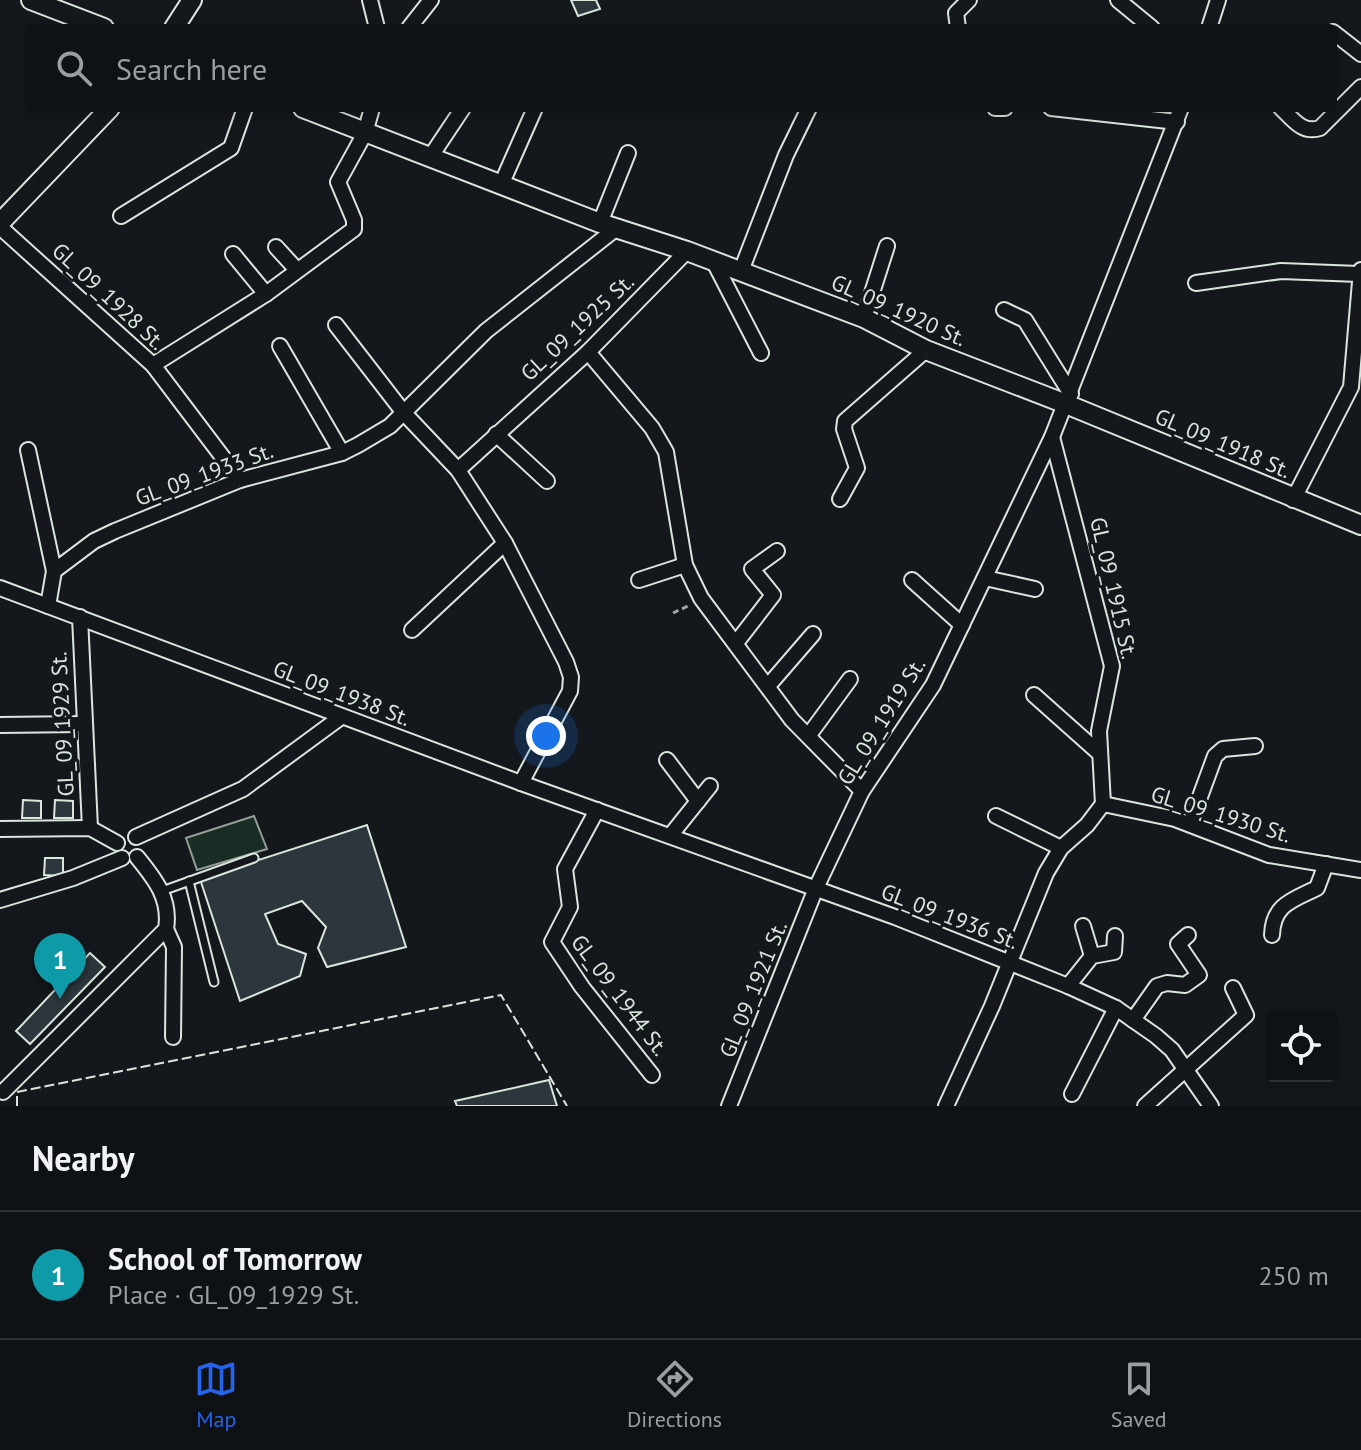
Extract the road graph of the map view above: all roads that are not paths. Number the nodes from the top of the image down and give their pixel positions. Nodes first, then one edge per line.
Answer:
1 (31, 0) edge
2 (192, 0) edge
3 (370, 0) edge
4 (431, 0) edge
5 (969, 0) edge
6 (1118, 0) edge
7 (1218, 0) edge
8 (94, 24) edge
9 (177, 24) edge
10 (376, 24) edge
11 (412, 24) edge
12 (957, 24) edge
13 (1147, 24) edge
14 (1210, 24) edge
15 (1337, 35) edge
16 (1361, 54) edge
17 (1361, 87) edge
18 (1337, 111) edge
19 (106, 112) edge
20 (244, 112) edge
21 (313, 112) edge
22 (371, 112) edge
23 (460, 112) edge
24 (533, 112) edge
25 (807, 112) edge
26 (1124, 112) edge
27 (1285, 112) edge
28 (1336, 112) edge
29 (1179, 115) edge
30 (365, 133) junction
31 (628, 153) dead end
32 (431, 156) junction
33 (501, 185) junction
34 (121, 216) dead end
35 (0, 225) edge
36 (609, 225) junction
37 (887, 246) dead end
38 (276, 247) dead end
39 (687, 251) junction
40 (233, 254) dead end
41 (713, 260) junction
42 (297, 270) junction
43 (741, 271) junction
44 (1360, 272) edge
45 (1196, 283) dead end
46 (266, 294) junction
47 (1004, 310) dead end
48 (864, 318) junction
49 (336, 325) dead end
50 (280, 346) dead end
51 (926, 350) junction
52 (588, 352) junction
53 (761, 353) dead end
54 (153, 365) junction
55 (1356, 387) edge
56 (1069, 399) junction
57 (404, 413) junction
58 (496, 434) junction
59 (1052, 437) junction
60 (28, 450) dead end
61 (342, 453) junction
62 (458, 470) junction
63 (240, 480) junction
64 (547, 481) dead end
65 (840, 499) dead end
66 (1293, 500) junction
67 (1361, 525) edge
68 (505, 543) junction
69 (777, 551) dead end
70 (685, 565) junction
71 (54, 571) junction
72 (985, 578) junction
73 (639, 580) dead end
74 (912, 580) dead end
75 (0, 588) edge
76 (1035, 589) dead end
77 (48, 606) junction
78 (80, 617) junction
79 (962, 625) junction
80 (412, 630) dead end
81 (813, 634) dead end
82 (736, 643) junction
83 (850, 679) dead end
84 (768, 686) junction
85 (1034, 695) dead end
86 (341, 717) junction
87 (82, 724) junction
88 (0, 725) edge
89 (809, 735) junction
90 (1255, 746) dead end
91 (1098, 752) junction
92 (667, 760) dead end
93 (521, 783) junction
94 (710, 786) dead end
95 (862, 791) junction
96 (698, 801) junction
97 (1103, 804) junction
98 (597, 810) junction
99 (996, 816) dead end
100 (1190, 824) junction
101 (90, 828) junction
102 (0, 829) edge
103 (670, 836) junction
104 (1061, 848) junction
105 (125, 853) junction
106 (254, 858) dead end
107 (1326, 864) junction
108 (1361, 870) edge
109 (189, 881) junction
110 (816, 888) junction
111 (162, 891) junction
112 (0, 900) edge
113 (1083, 926) dead end
114 (166, 929) junction
115 (1188, 935) dead end
116 (1272, 935) dead end
117 (1115, 936) dead end
118 (1092, 956) junction
119 (1010, 962) junction
120 (214, 982) dead end
121 (1068, 986) junction
122 (1233, 988) dead end
123 (1116, 1008) junction
124 (1133, 1020) junction
125 (173, 1037) dead end
126 (1187, 1069) junction
127 (652, 1075) dead end
128 (1072, 1094) dead end
129 (2, 1096) edge
130 (729, 1106) edge
131 (946, 1106) edge
132 (1145, 1106) edge
133 (1211, 1106) edge

1 - 8 main road
2 - 9 main road
3 - 10 street
4 - 11 street
5 - 12 street
6 - 13 street
7 - 14 street
15 - 16 street
17 - 18 street
19 - 35 main road
20 - 34 street
21 - 30 main road, GL_09_1920 St.
22 - 30 street
23 - 32 street
24 - 33 street
25 - 43 street
26 - 29 street
27 - 28 street
29 - 56 street, GL_09_1919 St.
30 - 32 main road, GL_09_1920 St.
30 - 42 street
31 - 36 street
32 - 33 main road, GL_09_1920 St.
33 - 36 main road, GL_09_1920 St.
35 - 54 street, GL_09_1928 St.
36 - 39 main road, GL_09_1920 St.
36 - 57 street, GL_09_1933 St.
37 - 48 street
38 - 42 street
39 - 41 main road, GL_09_1920 St.
39 - 52 street, GL_09_1925 St.
40 - 46 street
41 - 43 main road, GL_09_1920 St.
41 - 53 street
42 - 46 street
43 - 48 main road, GL_09_1920 St.
44 - 45 street
44 - 55 street
46 - 54 street
47 - 56 street
48 - 51 main road, GL_09_1920 St.
49 - 57 street
50 - 61 street
51 - 56 main road, GL_09_1920 St.
51 - 65 street
52 - 58 street, GL_09_1925 St.
52 - 70 street
54 - 63 street, GL_09_1928 St.
55 - 66 street
56 - 59 street, GL_09_1919 St.
56 - 66 main road, GL_09_1918 St.
57 - 61 street, GL_09_1933 St.
57 - 62 street
58 - 62 street, GL_09_1925 St.
58 - 64 street
59 - 72 street, GL_09_1919 St.
59 - 91 street, GL_09_1915 St.
60 - 71 street
61 - 63 street, GL_09_1933 St.
62 - 68 street
63 - 71 street, GL_09_1933 St.
66 - 67 main road, GL_09_1918 St.
68 - 80 street
68 - 93 street
69 - 82 street
70 - 73 street
70 - 82 street
71 - 77 street
72 - 76 street
72 - 79 street, GL_09_1919 St.
74 - 79 street
75 - 77 street, GL_09_1938 St.
77 - 78 street, GL_09_1938 St.
78 - 86 street, GL_09_1938 St.
78 - 87 street, GL_09_1929 St.
79 - 95 street, GL_09_1919 St.
81 - 84 street
82 - 84 street
83 - 89 street
84 - 89 street
85 - 91 street
86 - 93 street, GL_09_1938 St.
86 - 105 street
87 - 88 street
87 - 101 street, GL_09_1929 St.
89 - 95 street
90 - 100 street
91 - 97 street, GL_09_1915 St.
92 - 96 street
93 - 98 street, GL_09_1938 St.
94 - 96 street
95 - 110 street, GL_09_1919 St.
96 - 103 street
97 - 100 street, GL_09_1930 St.
97 - 104 street
98 - 103 street, GL_09_1938 St.
98 - 127 street, GL_09_1944 St.
99 - 104 street
100 - 107 street, GL_09_1930 St.
101 - 102 street
101 - 105 street
103 - 110 street, GL_09_1938 St.
104 - 119 street
105 - 111 street
105 - 112 street
106 - 109 lane
107 - 108 street, GL_09_1930 St.
107 - 116 street
109 - 111 lane
109 - 120 lane
110 - 119 street, GL_09_1936 St.
110 - 130 street, GL_09_1921 St.
111 - 114 street
113 - 118 street
114 - 125 street
114 - 129 street
115 - 124 street
117 - 118 street
118 - 121 street
119 - 121 street, GL_09_1936 St.
119 - 131 street
121 - 123 street, GL_09_1936 St.
122 - 126 street
123 - 124 street, GL_09_1936 St.
123 - 128 street
124 - 126 street, GL_09_1936 St.
126 - 132 street
126 - 133 street, GL_09_1936 St.

